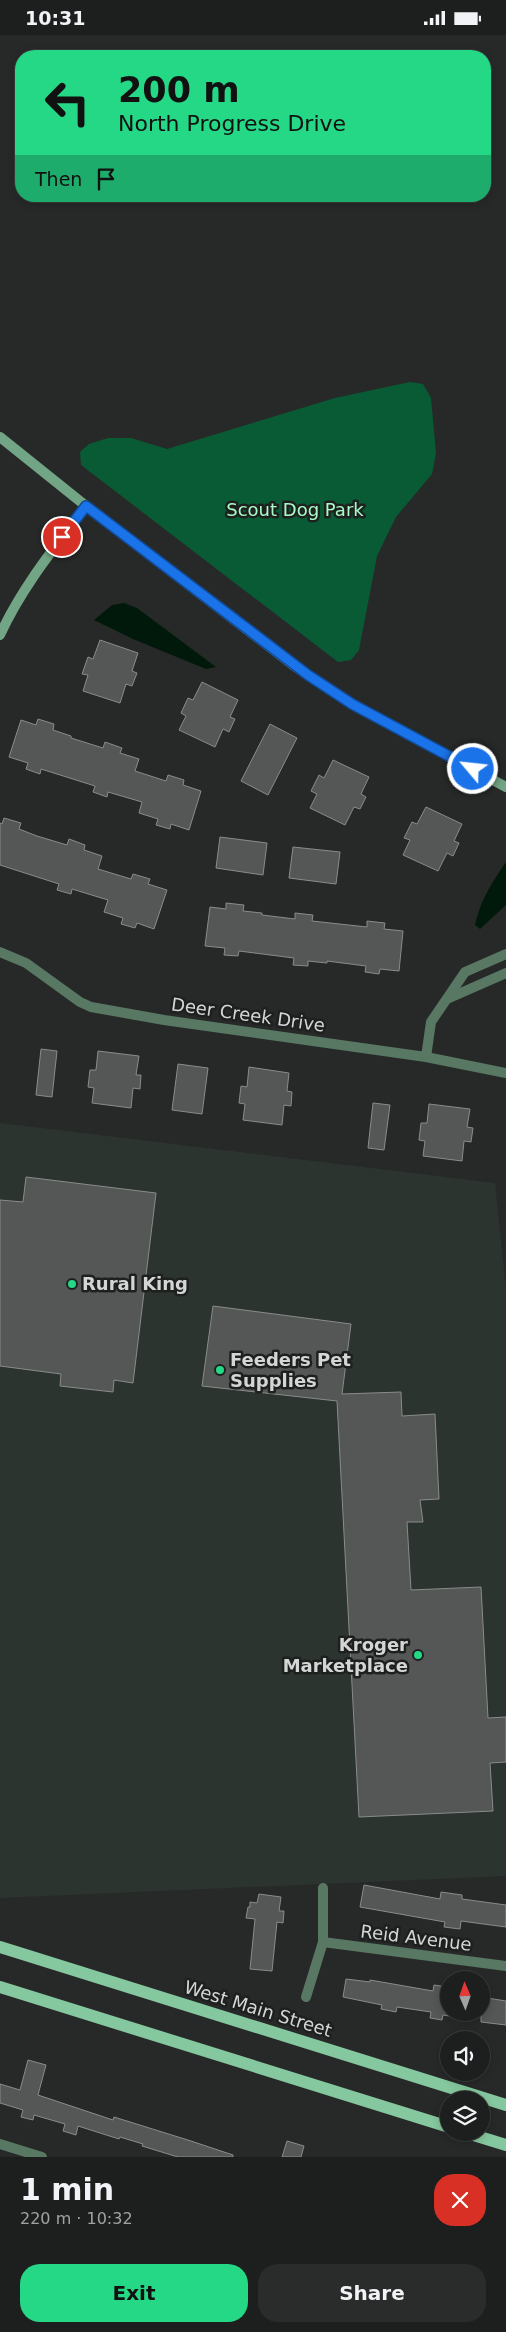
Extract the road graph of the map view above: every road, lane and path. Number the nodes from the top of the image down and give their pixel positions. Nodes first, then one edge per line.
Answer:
1 (0, 437) edge
2 (86, 506) junction
3 (0, 635) edge
4 (506, 787) edge
5 (0, 952) edge
6 (506, 954) edge
7 (506, 973) edge
8 (444, 1001) junction
9 (426, 1057) junction
10 (506, 1073) edge
11 (323, 1888) dead end
12 (323, 1942) junction
13 (0, 1947) edge
14 (506, 1966) edge
15 (0, 1987) edge
16 (306, 1997) dead end
17 (506, 2105) edge
18 (440, 2124) edge
19 (490, 2140) edge
20 (0, 2144) edge
21 (506, 2145) edge
22 (42, 2157) edge

1 - 2 main road
2 - 3 main road
2 - 4 main road
5 - 9 street, Deer Creek Drive
6 - 8 street
7 - 8 street
8 - 9 street
9 - 10 street, Deer Creek Drive
11 - 12 street
12 - 14 street, Reid Avenue
12 - 16 street
13 - 17 main road, West Main Street
15 - 18 main road
19 - 21 main road
20 - 22 street

